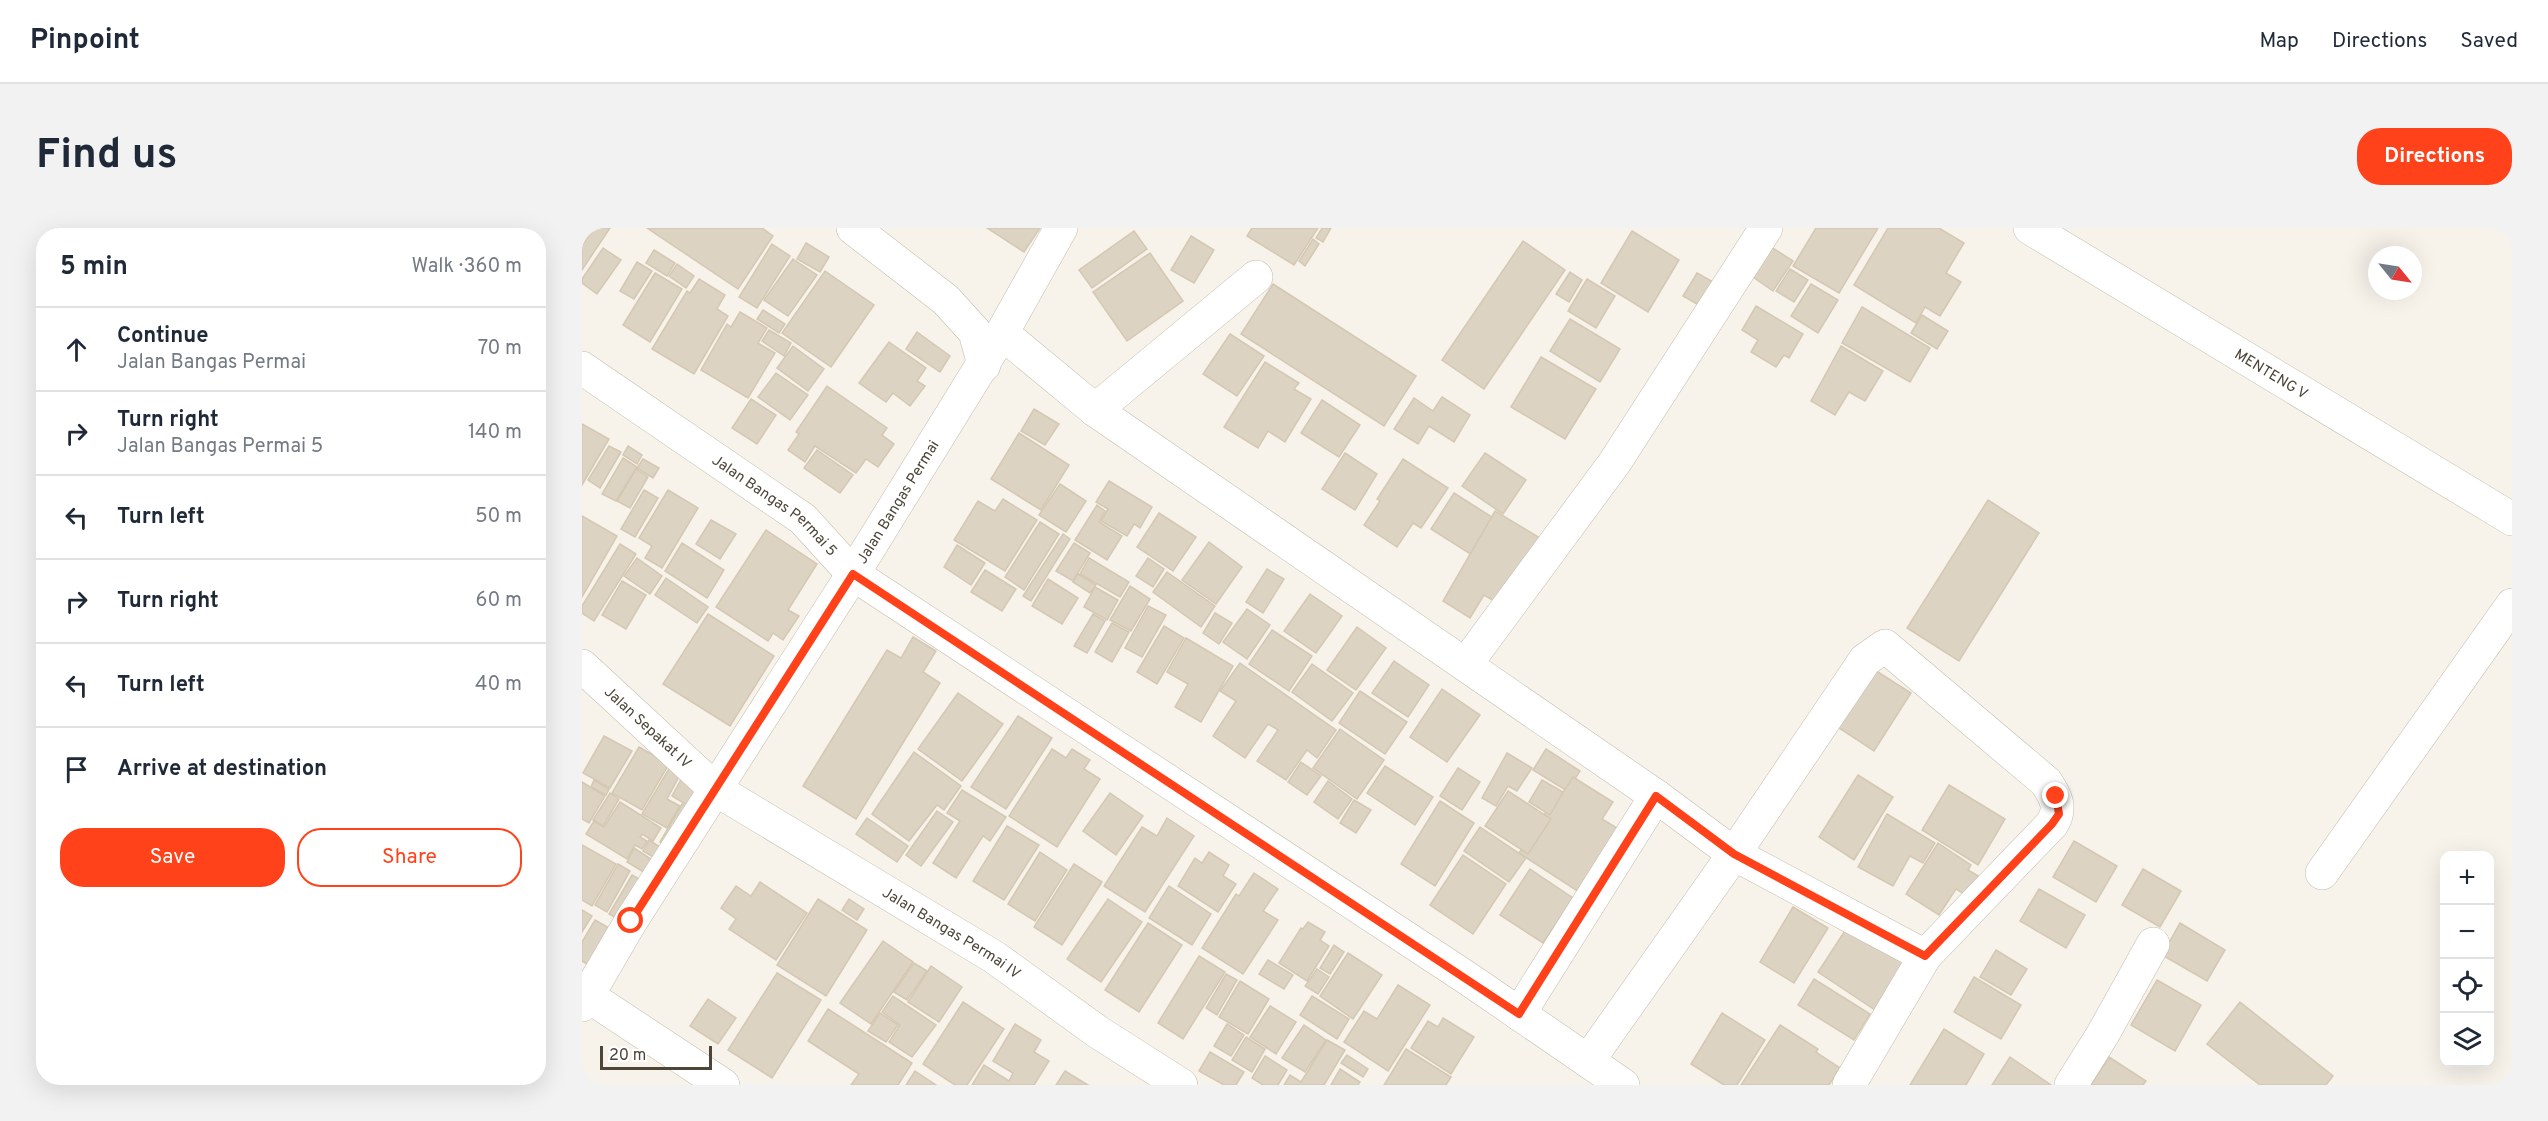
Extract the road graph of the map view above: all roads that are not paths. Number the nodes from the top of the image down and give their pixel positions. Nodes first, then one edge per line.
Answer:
1 (853, 228) edge
2 (1061, 228) edge
3 (1766, 228) edge
4 (2030, 228) edge
5 (1256, 277) dead end
6 (1002, 333) junction
7 (984, 364) junction
8 (582, 368) edge
9 (1095, 410) junction
10 (2512, 519) edge
11 (853, 574) junction
12 (2512, 605) edge
13 (1466, 664) junction
14 (582, 666) edge
15 (715, 789) junction
16 (1656, 796) junction
17 (1734, 854) junction
18 (2322, 873) dead end
19 (2153, 944) dead end
20 (1925, 956) junction
21 (584, 997) edge
22 (1519, 1014) junction
23 (1588, 1061) junction
24 (723, 1085) edge
25 (1181, 1085) edge
26 (1623, 1085) edge
27 (1849, 1085) edge
28 (2071, 1085) edge

1 - 7 street
2 - 6 street, Jalan Bangas Permai
3 - 13 street
4 - 10 street, MENTENG V
5 - 9 street
6 - 7 street, Jalan Bangas Permai
6 - 9 street
7 - 11 street, Jalan Bangas Permai
8 - 11 street, Jalan Bangas Permai 5
9 - 13 street
11 - 15 street, Jalan Bangas Permai
11 - 22 street, Jalan Bangas Permai 5
12 - 18 street
13 - 16 street
14 - 15 street, Jalan Sepakat IV
15 - 21 street, Jalan Bangas Permai
15 - 25 street, Jalan Bangas Permai IV
16 - 17 street
16 - 22 street
17 - 20 street
17 - 20 street
17 - 23 street
19 - 28 street
20 - 27 street
21 - 24 street
22 - 23 street, Jalan Bangas Permai 5
23 - 26 street, Jalan Bangas Permai 5

